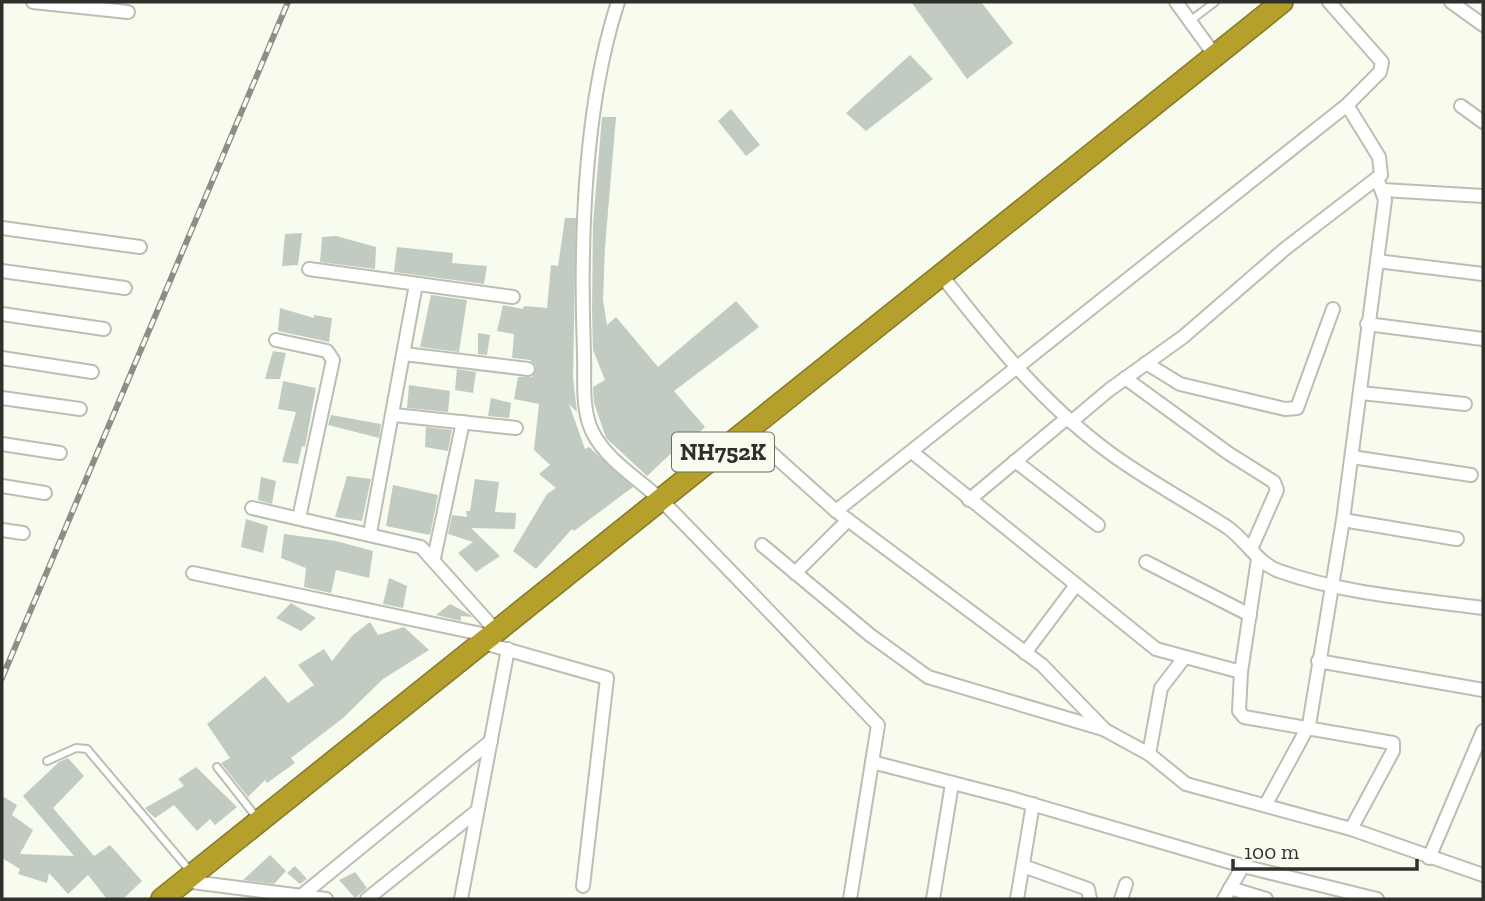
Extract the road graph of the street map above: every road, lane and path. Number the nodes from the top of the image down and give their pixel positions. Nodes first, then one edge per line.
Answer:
1 (33, 2) edge
2 (618, 2) edge
3 (1175, 2) edge
4 (1215, 2) edge
5 (1282, 2) edge
6 (1329, 2) edge
7 (1451, 2) edge
8 (128, 12) dead end
9 (1190, 21) junction
10 (1483, 24) edge
11 (1216, 57) junction
12 (1347, 105) junction
13 (1461, 106) dead end
14 (1483, 122) edge
15 (1377, 178) junction
16 (1383, 190) junction
17 (1483, 197) edge
18 (2, 228) edge
19 (140, 247) dead end
20 (1377, 261) junction
21 (309, 269) dead end
22 (2, 271) edge
23 (1483, 274) edge
24 (942, 276) junction
25 (416, 284) junction
26 (125, 288) dead end
27 (513, 297) dead end
28 (1333, 309) dead end
29 (2, 314) edge
30 (1367, 324) junction
31 (104, 329) dead end
32 (1483, 339) edge
33 (276, 340) dead end
34 (404, 354) junction
35 (2, 358) edge
36 (1146, 363) junction
37 (528, 369) dead end
38 (1016, 370) junction
39 (92, 372) dead end
40 (1125, 378) junction
41 (1361, 393) junction
42 (2, 398) edge
43 (1465, 404) dead end
44 (80, 409) dead end
45 (394, 415) junction
46 (1069, 420) junction
47 (463, 422) junction
48 (516, 428) dead end
49 (748, 432) junction
50 (2, 444) edge
51 (912, 452) junction
52 (61, 453) dead end
53 (1352, 457) junction
54 (1015, 461) junction
55 (1471, 475) dead end
56 (2, 486) edge
57 (45, 493) dead end
58 (662, 500) junction
59 (969, 500) junction
60 (252, 508) dead end
61 (836, 511) junction
62 (299, 518) junction
63 (848, 520) junction
64 (1343, 520) junction
65 (1098, 525) dead end
66 (2, 530) edge
67 (23, 533) dead end
68 (370, 533) junction
69 (1457, 539) dead end
70 (762, 545) dead end
71 (1255, 554) junction
72 (434, 558) junction
73 (1146, 562) dead end
74 (194, 573) dead end
75 (795, 573) junction
76 (1076, 585) junction
77 (1332, 585) junction
78 (1483, 608) edge
79 (1250, 615) junction
80 (495, 640) junction
81 (1025, 653) junction
82 (1184, 658) junction
83 (1318, 661) junction
84 (1241, 672) junction
85 (1483, 690) edge
86 (1105, 730) junction
87 (1308, 730) junction
88 (1483, 731) edge
89 (491, 741) junction
90 (1149, 754) junction
91 (47, 761) dead end
92 (872, 762) junction
93 (217, 767) dead end
94 (952, 784) junction
95 (1033, 804) junction
96 (1266, 804) junction
97 (477, 811) junction
98 (260, 822) junction
99 (1351, 829) junction
100 (1429, 858) junction
101 (1023, 866) junction
102 (1243, 866) junction
103 (1483, 876) edge
104 (189, 878) junction
105 (1126, 884) dead end
106 (583, 886) dead end
107 (1227, 894) edge
108 (301, 896) junction
109 (162, 899) edge
110 (326, 899) edge
111 (367, 899) edge
112 (461, 899) edge
113 (850, 899) edge
114 (933, 899) edge
115 (1018, 899) edge
116 (1090, 899) edge
117 (1121, 899) edge
118 (1266, 899) edge
119 (1377, 899) edge

1 - 8 street
2 - 58 street
3 - 9 street
4 - 9 lane
5 - 11 highway, NH752K
6 - 12 street
7 - 10 street
9 - 11 street
11 - 24 highway, NH752K
12 - 15 street
12 - 38 street
13 - 14 street
15 - 16 street
15 - 36 street
16 - 17 street
16 - 20 street
18 - 19 street
20 - 23 street
20 - 30 street
21 - 25 street
22 - 26 street
24 - 38 street
24 - 49 highway, NH752K
25 - 27 street
25 - 34 street
28 - 36 street
29 - 31 street
30 - 32 street
30 - 41 street
33 - 62 street
34 - 37 street
34 - 45 street
35 - 39 street
36 - 40 street
38 - 46 street
38 - 51 street
40 - 46 street
40 - 71 street
41 - 43 street
41 - 53 street
42 - 44 street
45 - 47 street
45 - 68 street
46 - 54 street
46 - 71 street
47 - 48 street
47 - 72 street
49 - 58 highway, NH752K
49 - 61 street
50 - 52 street
51 - 59 street
51 - 61 street
53 - 55 street
53 - 64 street
54 - 59 street
54 - 65 street
56 - 57 street
58 - 80 highway, NH752K
58 - 92 street
59 - 76 street
60 - 62 street
61 - 63 street
62 - 68 street
63 - 75 street
63 - 81 street
64 - 69 street
64 - 77 street
66 - 67 street
68 - 72 street
70 - 75 street
71 - 77 street
71 - 79 street
72 - 80 street
73 - 79 street
74 - 80 street
75 - 86 street
76 - 81 street
76 - 82 street
77 - 78 street
77 - 83 street
79 - 84 street
80 - 89 street
80 - 98 highway, NH752K
80 - 106 street
81 - 86 street
82 - 84 street
82 - 90 street
83 - 85 street
83 - 87 street
84 - 87 street
86 - 90 street
87 - 96 street
87 - 99 street
88 - 100 street
89 - 97 street
89 - 108 street
90 - 96 street
91 - 104 lane
92 - 94 street
92 - 113 street
93 - 98 lane
94 - 95 street
94 - 114 street
95 - 101 street
95 - 102 street
96 - 99 street
97 - 111 street
97 - 112 street
98 - 104 highway, NH752K
99 - 100 street
100 - 103 street
101 - 115 street
101 - 116 street
102 - 107 street
102 - 119 street
104 - 108 street
104 - 109 highway, NH752K
105 - 117 street
107 - 118 street
108 - 110 street

